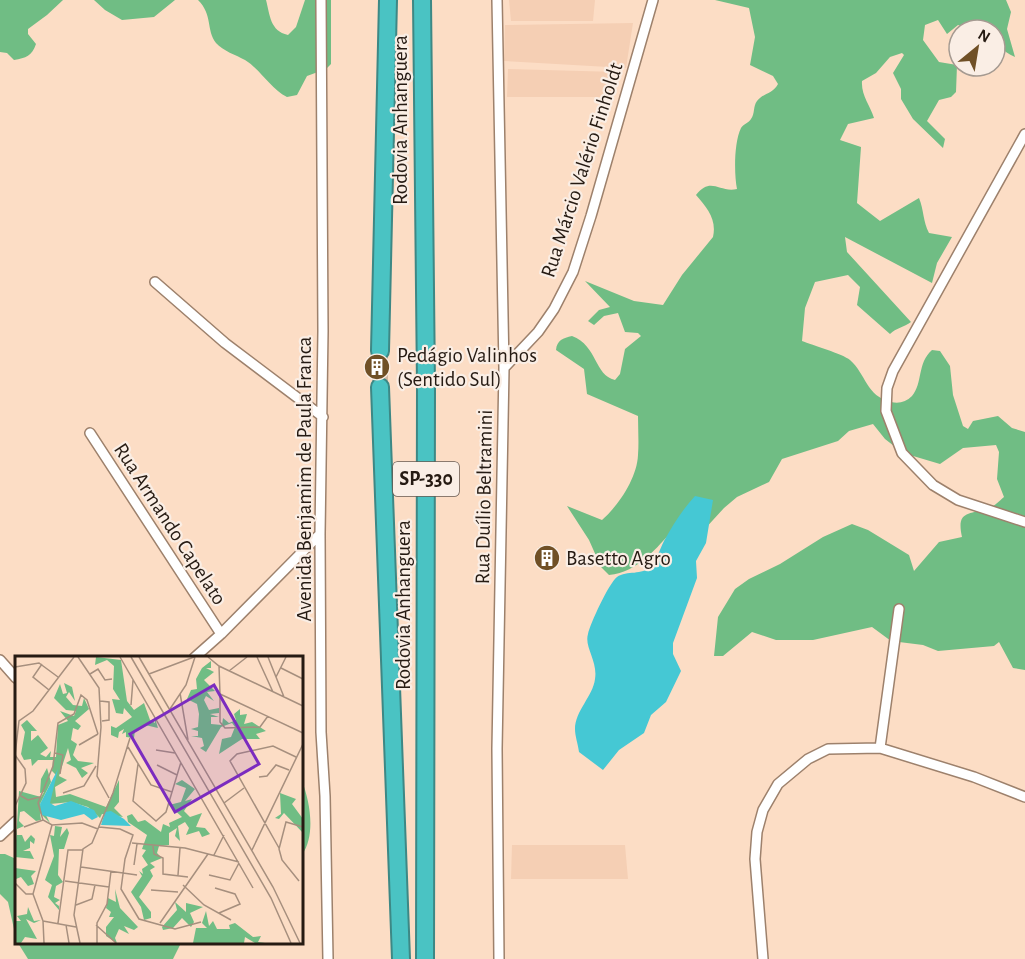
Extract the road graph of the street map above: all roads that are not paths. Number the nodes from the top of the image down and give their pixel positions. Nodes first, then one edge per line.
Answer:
1 (321, 0) edge
2 (388, 0) edge
3 (422, 0) edge
4 (497, 0) edge
5 (653, 0) edge
6 (1025, 134) edge
7 (156, 282) dead end
8 (380, 351) tunnel mouth
9 (504, 368) junction
10 (380, 387) tunnel mouth
11 (323, 417) junction
12 (90, 433) dead end
13 (1025, 522) edge
14 (320, 534) junction
15 (899, 609) dead end
16 (221, 634) junction
17 (195, 656) edge
18 (0, 660) edge
19 (15, 677) edge
20 (880, 748) junction
21 (1025, 797) edge
22 (15, 822) edge
23 (0, 836) edge
24 (328, 959) edge
25 (401, 959) edge
26 (425, 959) edge
27 (499, 959) edge
28 (763, 959) edge

1 - 11 street, Avenida Benjamim de Paula Franca
2 - 8 highway, Rodovia Anhanguera
3 - 26 highway, Rodovia Anhanguera / SP-330
4 - 9 street, Rua Duílio Beltramini
5 - 9 street, Rua Márcio Valério Finholdt
6 - 13 street
7 - 11 street
9 - 27 street, Rua Duílio Beltramini
10 - 25 highway, Rodovia Anhanguera / SP-330
11 - 14 street, Avenida Benjamim de Paula Franca
12 - 16 street, Rua Armando Capelato
14 - 16 street
14 - 24 street, Avenida Benjamim de Paula Franca
15 - 20 street
16 - 17 street
18 - 19 street
20 - 21 street
20 - 28 street
22 - 23 street

